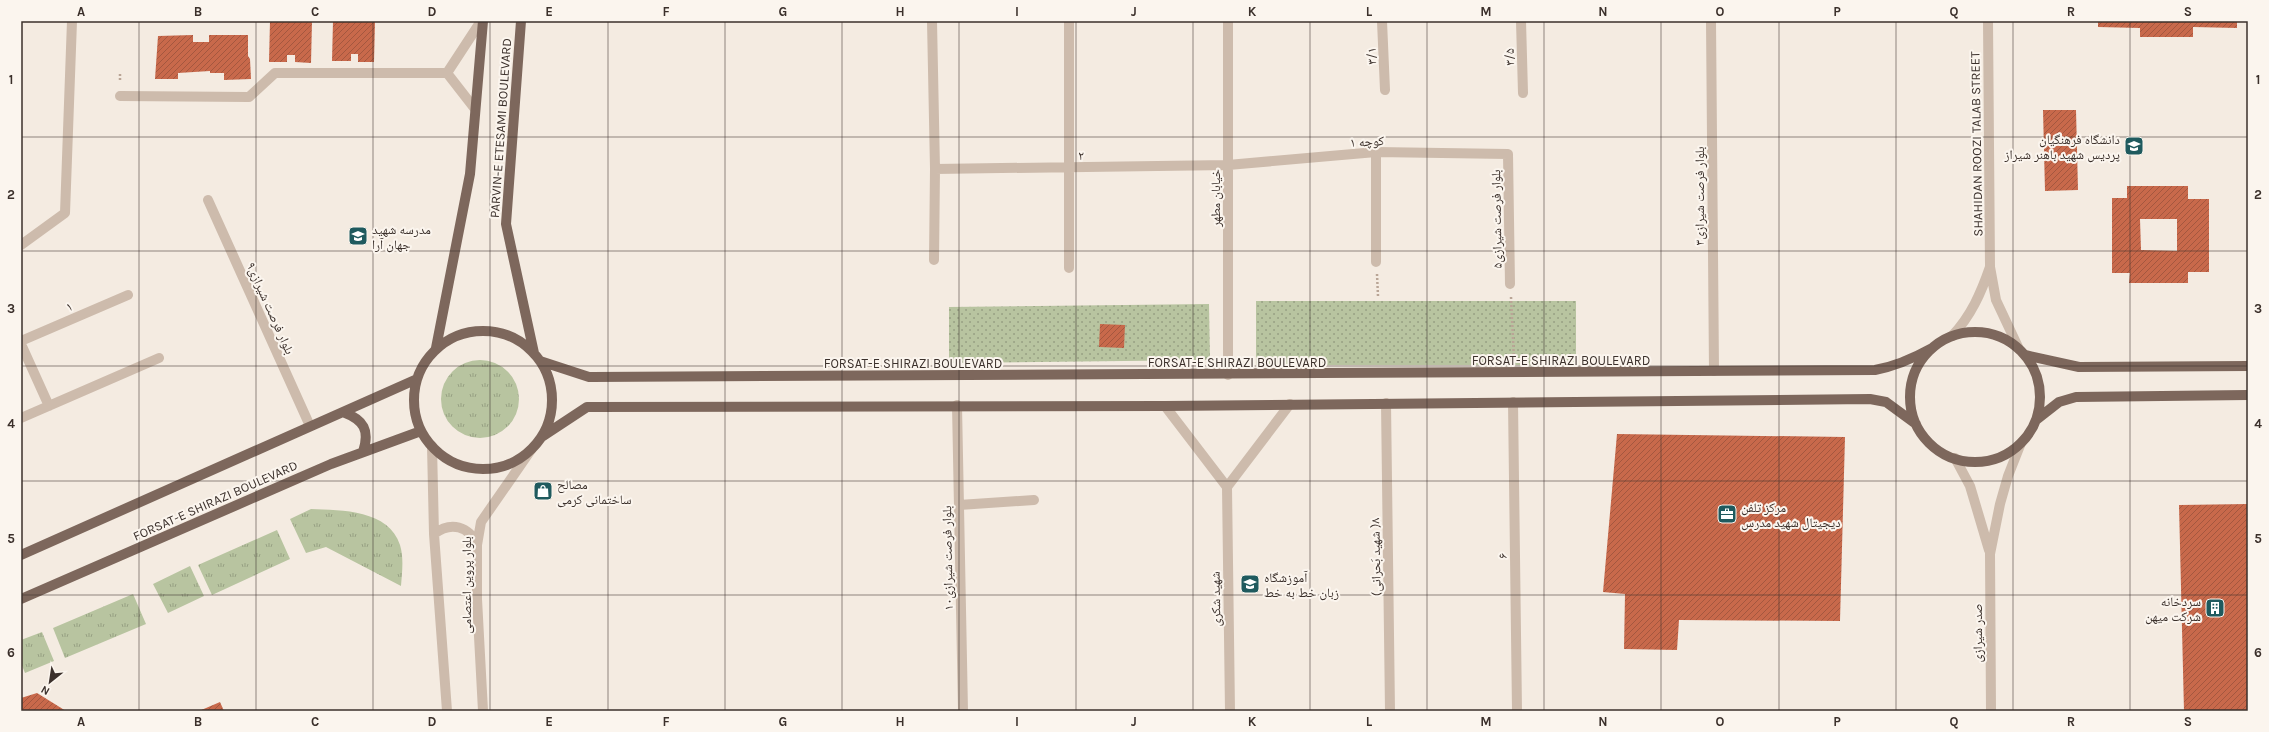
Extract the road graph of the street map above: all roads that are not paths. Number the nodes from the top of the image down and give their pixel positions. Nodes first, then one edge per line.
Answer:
1 (72, 21) edge
2 (482, 21) edge
3 (521, 21) edge
4 (932, 21) edge
5 (1069, 21) edge
6 (1228, 21) edge
7 (1382, 21) edge
8 (1521, 21) edge
9 (1711, 21) edge
10 (1988, 21) edge
11 (447, 73) junction
12 (1385, 90) dead end
13 (1523, 93) dead end
14 (120, 96) dead end
15 (475, 109) junction
16 (1376, 152) junction
17 (1508, 154) joint
18 (1228, 165) junction
19 (935, 169) junction
20 (1070, 169) junction
21 (208, 200) dead end
22 (21, 245) edge
23 (934, 260) dead end
24 (1376, 262) road end
25 (1990, 267) junction
26 (1069, 268) dead end
27 (1510, 284) road end
28 (128, 295) dead end
29 (1952, 336) junction
30 (21, 342) edge
31 (436, 348) junction
32 (1932, 348) junction
33 (2022, 352) junction
34 (537, 357) junction
35 (159, 358) dead end
36 (2248, 366) edge
37 (1714, 371) junction
38 (1228, 375) junction
39 (417, 379) junction
40 (2248, 395) edge
41 (1513, 402) junction
42 (1386, 403) junction
43 (1290, 404) junction
44 (957, 405) junction
45 (48, 406) junction
46 (1165, 406) junction
47 (343, 412) junction
48 (21, 418) edge
49 (2036, 420) junction
50 (1916, 424) junction
51 (310, 426) junction
52 (421, 431) junction
53 (543, 436) junction
54 (2021, 443) junction
55 (432, 446) junction
56 (531, 450) junction
57 (363, 452) junction
58 (1955, 458) junction
59 (1227, 487) junction
60 (1034, 500) dead end
61 (959, 504) junction
62 (434, 534) junction
63 (477, 546) junction
64 (1990, 554) junction
65 (21, 555) edge
66 (21, 599) edge
67 (447, 711) edge
68 (483, 711) edge
69 (963, 711) edge
70 (1230, 711) edge
71 (1390, 711) edge
72 (1517, 711) edge
73 (1991, 711) edge

1 - 22 street
2 - 11 street
2 - 15 main road, PARVIN-E ETESAMI BOULEVARD
3 - 34 main road, PARVIN-E ETESAMI BOULEVARD
4 - 19 street
5 - 20 street
6 - 18 street, خیابان مطهر
7 - 12 street, ۳/۱
8 - 13 street, ۳/۵
9 - 37 street, ۳بلوار فرصت شیرازی
10 - 25 street, SHAHIDAN ROOZI TALAB STREET
11 - 14 street
11 - 15 street
15 - 31 main road, PARVIN-E ETESAMI BOULEVARD
16 - 17 street, کوچه ۱
16 - 18 street, کوچه ۱
16 - 24 street
17 - 27 street, بلوار فرصت شیرازی۵
18 - 20 street, ۲
18 - 38 street, خیابان مطهر
19 - 20 street, ۲
19 - 23 street
20 - 26 street
21 - 51 street, ۹بلوار فرصت شیرازی
25 - 29 street, SHAHIDAN ROOZI TALAB STREET
25 - 33 street, SHAHIDAN ROOZI TALAB STREET
28 - 30 street, ۱
29 - 32 main road
29 - 33 main road
30 - 45 street
31 - 34 main road
31 - 39 main road
32 - 37 main road, FORSAT-E SHIRAZI BOULEVARD
32 - 50 main road
33 - 36 main road
33 - 49 main road
34 - 38 main road, FORSAT-E SHIRAZI BOULEVARD
34 - 53 main road
35 - 45 street
37 - 38 main road, FORSAT-E SHIRAZI BOULEVARD
39 - 47 main road
39 - 52 main road
40 - 49 main road
41 - 42 main road
41 - 50 main road
41 - 72 street, ۶
42 - 43 main road
42 - 71 street, (شهید بَحرانی )۸
43 - 46 main road
43 - 59 street
44 - 46 main road
44 - 53 main road
44 - 61 street, بلوار فرصت شیرازی۱۰
45 - 48 street
46 - 59 street
47 - 51 main road
47 - 57 main road
49 - 54 main road
50 - 58 main road
51 - 65 main road
52 - 55 main road
52 - 57 main road, FORSAT-E SHIRAZI BOULEVARD
53 - 56 main road
54 - 58 main road
54 - 64 street, صدر شیرازی
55 - 56 main road
55 - 62 street, بلوار پروین اعتصامی
56 - 63 street, بلوار پروین اعتصامی
57 - 66 main road, FORSAT-E SHIRAZI BOULEVARD
58 - 64 street, صدر شیرازی
59 - 70 street, شهید شکری
60 - 61 street
61 - 69 street, بلوار فرصت شیرازی۱۰
62 - 63 street
62 - 67 street, بلوار پروین اعتصامی
63 - 68 street, بلوار پروین اعتصامی
64 - 73 street, صدر شیرازی

